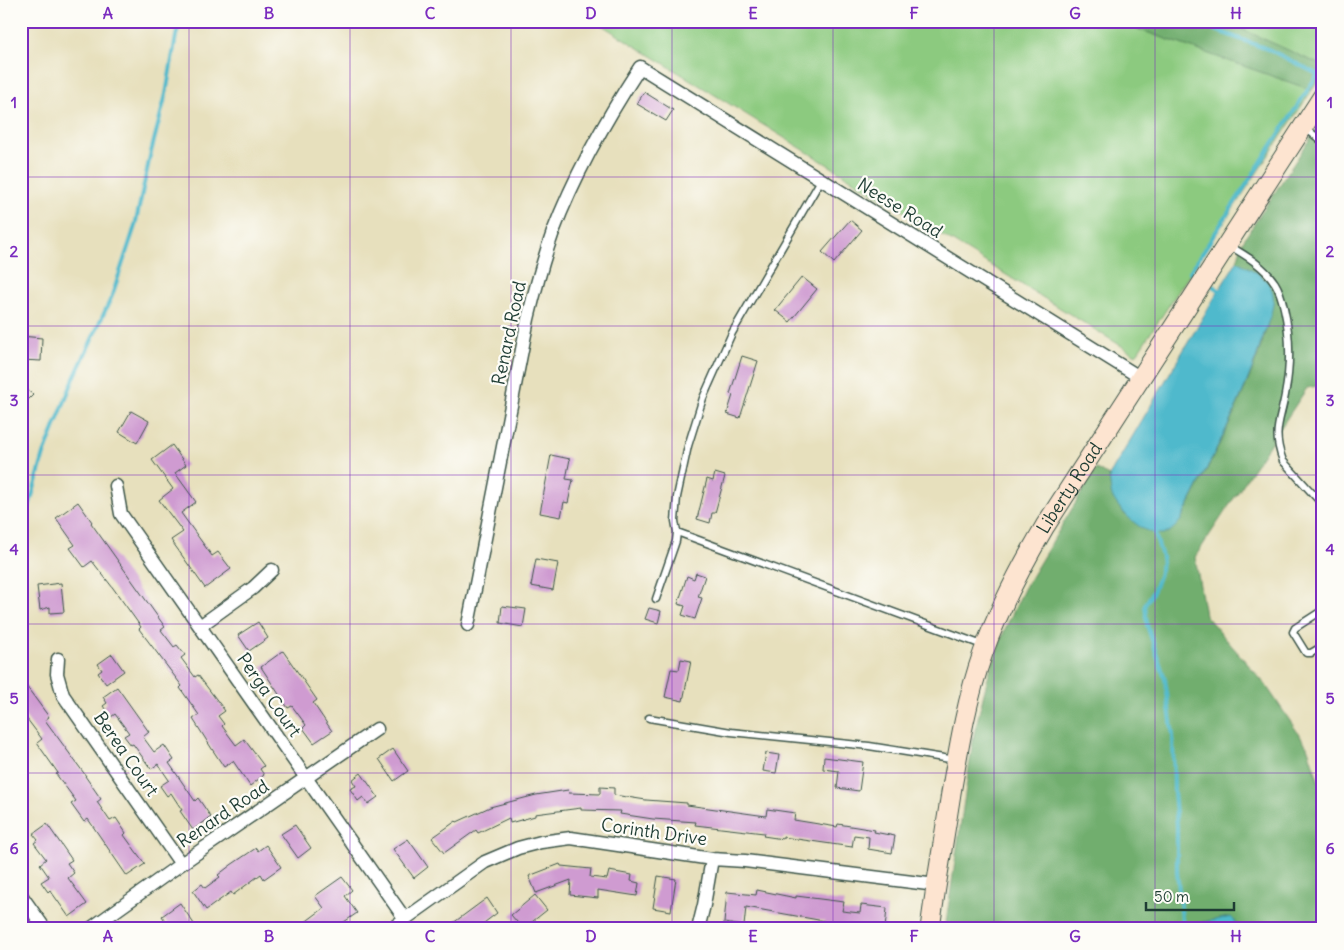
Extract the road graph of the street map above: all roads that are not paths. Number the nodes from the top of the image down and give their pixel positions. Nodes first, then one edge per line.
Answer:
1 (640, 67) joint
2 (1323, 96) edge
3 (1303, 127) junction
4 (1323, 142) edge
5 (822, 180) junction
6 (1227, 244) junction
7 (1141, 378) junction
8 (116, 486) dead end
9 (1323, 505) edge
10 (677, 532) junction
11 (272, 570) dead end
12 (656, 599) dead end
13 (1323, 610) edge
14 (468, 625) dead end
15 (200, 626) junction
16 (986, 646) junction
17 (1323, 646) edge
18 (58, 659) dead end
19 (649, 718) dead end
20 (376, 729) dead end
21 (957, 761) junction
22 (307, 778) junction
23 (712, 858) junction
24 (181, 864) junction
25 (936, 885) junction
26 (21, 895) edge
27 (405, 919) junction
28 (45, 929) edge
29 (90, 929) edge
30 (391, 929) edge
31 (698, 929) edge
32 (930, 929) edge

1 - 5 street, Neese Road
1 - 14 street, Renard Road
2 - 3 street, Liberty Road
3 - 4 lane
3 - 6 street, Liberty Road
5 - 7 street, Neese Road
5 - 10 lane
6 - 7 street, Liberty Road
6 - 9 lane
7 - 16 street, Liberty Road
8 - 15 street, Perga Court
10 - 12 lane
10 - 16 lane
11 - 15 street
13 - 17 lane
15 - 22 street, Perga Court
16 - 21 street, Liberty Road
18 - 24 street, Berea Court
19 - 21 lane
20 - 22 street, Renard Road
21 - 25 street, Liberty Road
22 - 24 street, Renard Road
22 - 27 street, Perga Court
23 - 25 street, Corinth Drive
23 - 27 street, Corinth Drive
23 - 31 street
24 - 29 street, Renard Road
25 - 32 street, Liberty Road
26 - 28 street
27 - 30 street, Corinth Drive

